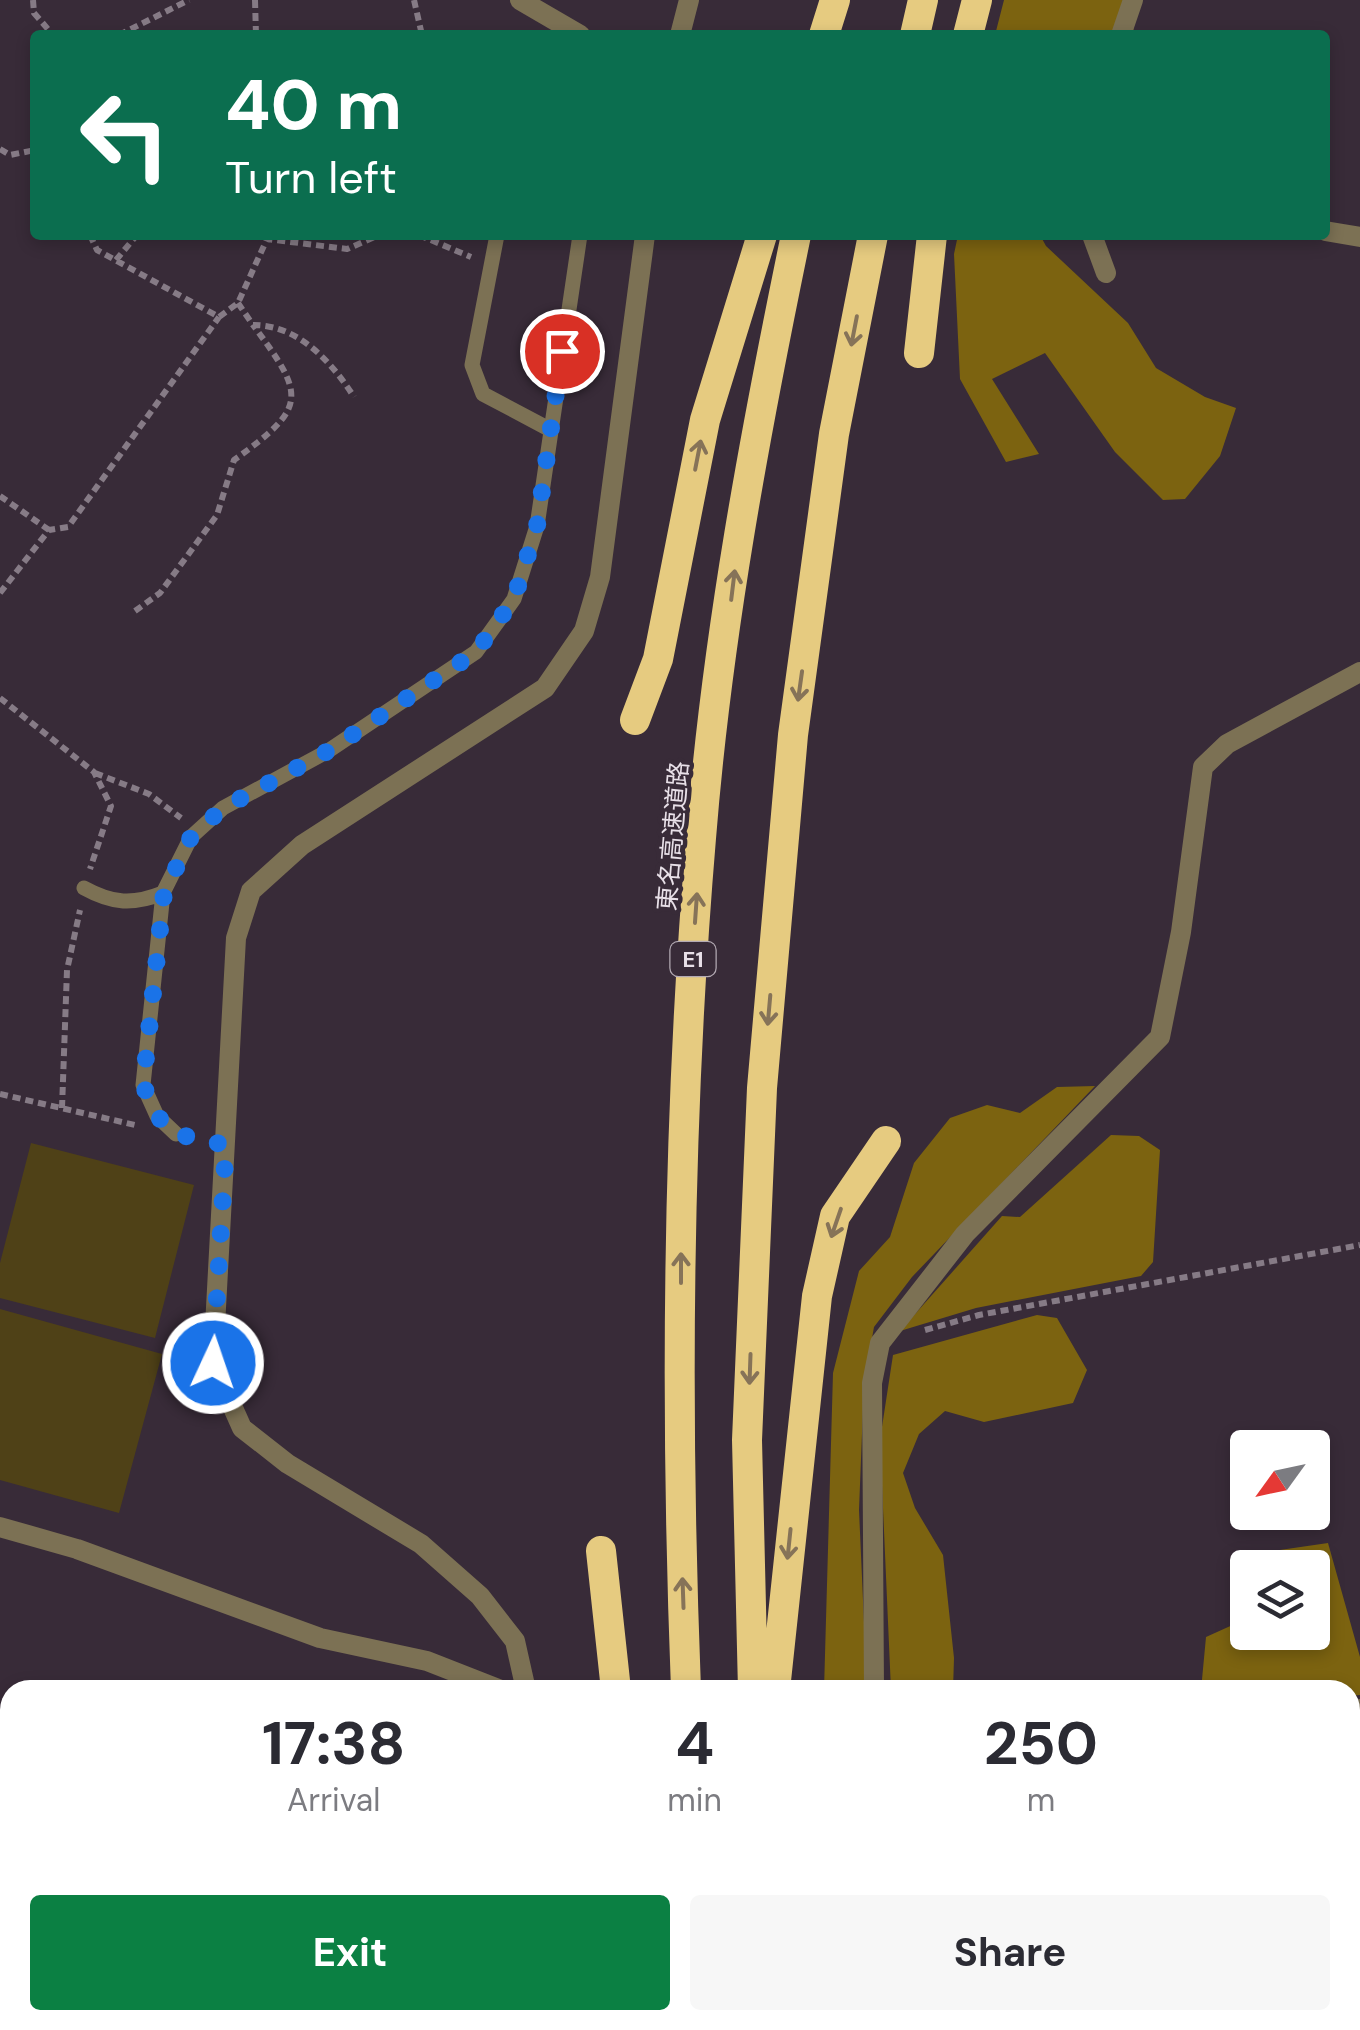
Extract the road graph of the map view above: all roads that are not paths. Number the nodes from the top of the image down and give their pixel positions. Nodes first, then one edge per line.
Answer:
1 (520, 0) edge
2 (689, 0) edge
3 (835, 0) edge
4 (847, 0) edge
5 (923, 0) edge
6 (977, 0) edge
7 (1133, 0) edge
8 (571, 30) edge
9 (681, 30) edge
10 (826, 30) edge
11 (839, 30) edge
12 (916, 30) edge
13 (969, 30) edge
14 (1123, 30) edge
15 (1330, 232) edge
16 (1360, 237) edge
17 (496, 240) edge
18 (579, 240) edge
19 (643, 240) edge
20 (760, 240) edge
21 (795, 240) edge
22 (872, 240) edge
23 (931, 240) edge
24 (1094, 240) edge
25 (1106, 273) dead end
26 (919, 353) dead end
27 (549, 429) junction
28 (1360, 672) edge
29 (635, 720) dead end
30 (84, 888) dead end
31 (164, 893) junction
32 (176, 1134) road end
33 (886, 1140) dead end
34 (0, 1527) edge
35 (601, 1551) dead end
36 (476, 1680) edge
37 (524, 1680) edge
38 (615, 1680) edge
39 (686, 1680) edge
40 (752, 1680) edge
41 (776, 1680) edge
42 (874, 1680) edge

1 - 8 street
2 - 9 street
3 - 10 highway
4 - 11 highway
5 - 12 highway
6 - 13 highway
7 - 14 street
15 - 16 street
17 - 27 lane
18 - 27 lane
19 - 37 street
29 -> 20 highway
39 -> 21 highway, 東名高速道路 / E1
22 -> 40 highway
23 - 26 highway
24 - 25 street
27 - 31 lane
28 - 42 street
30 - 31 lane
31 - 32 lane
33 -> 41 highway
34 - 36 street
35 - 38 highway

